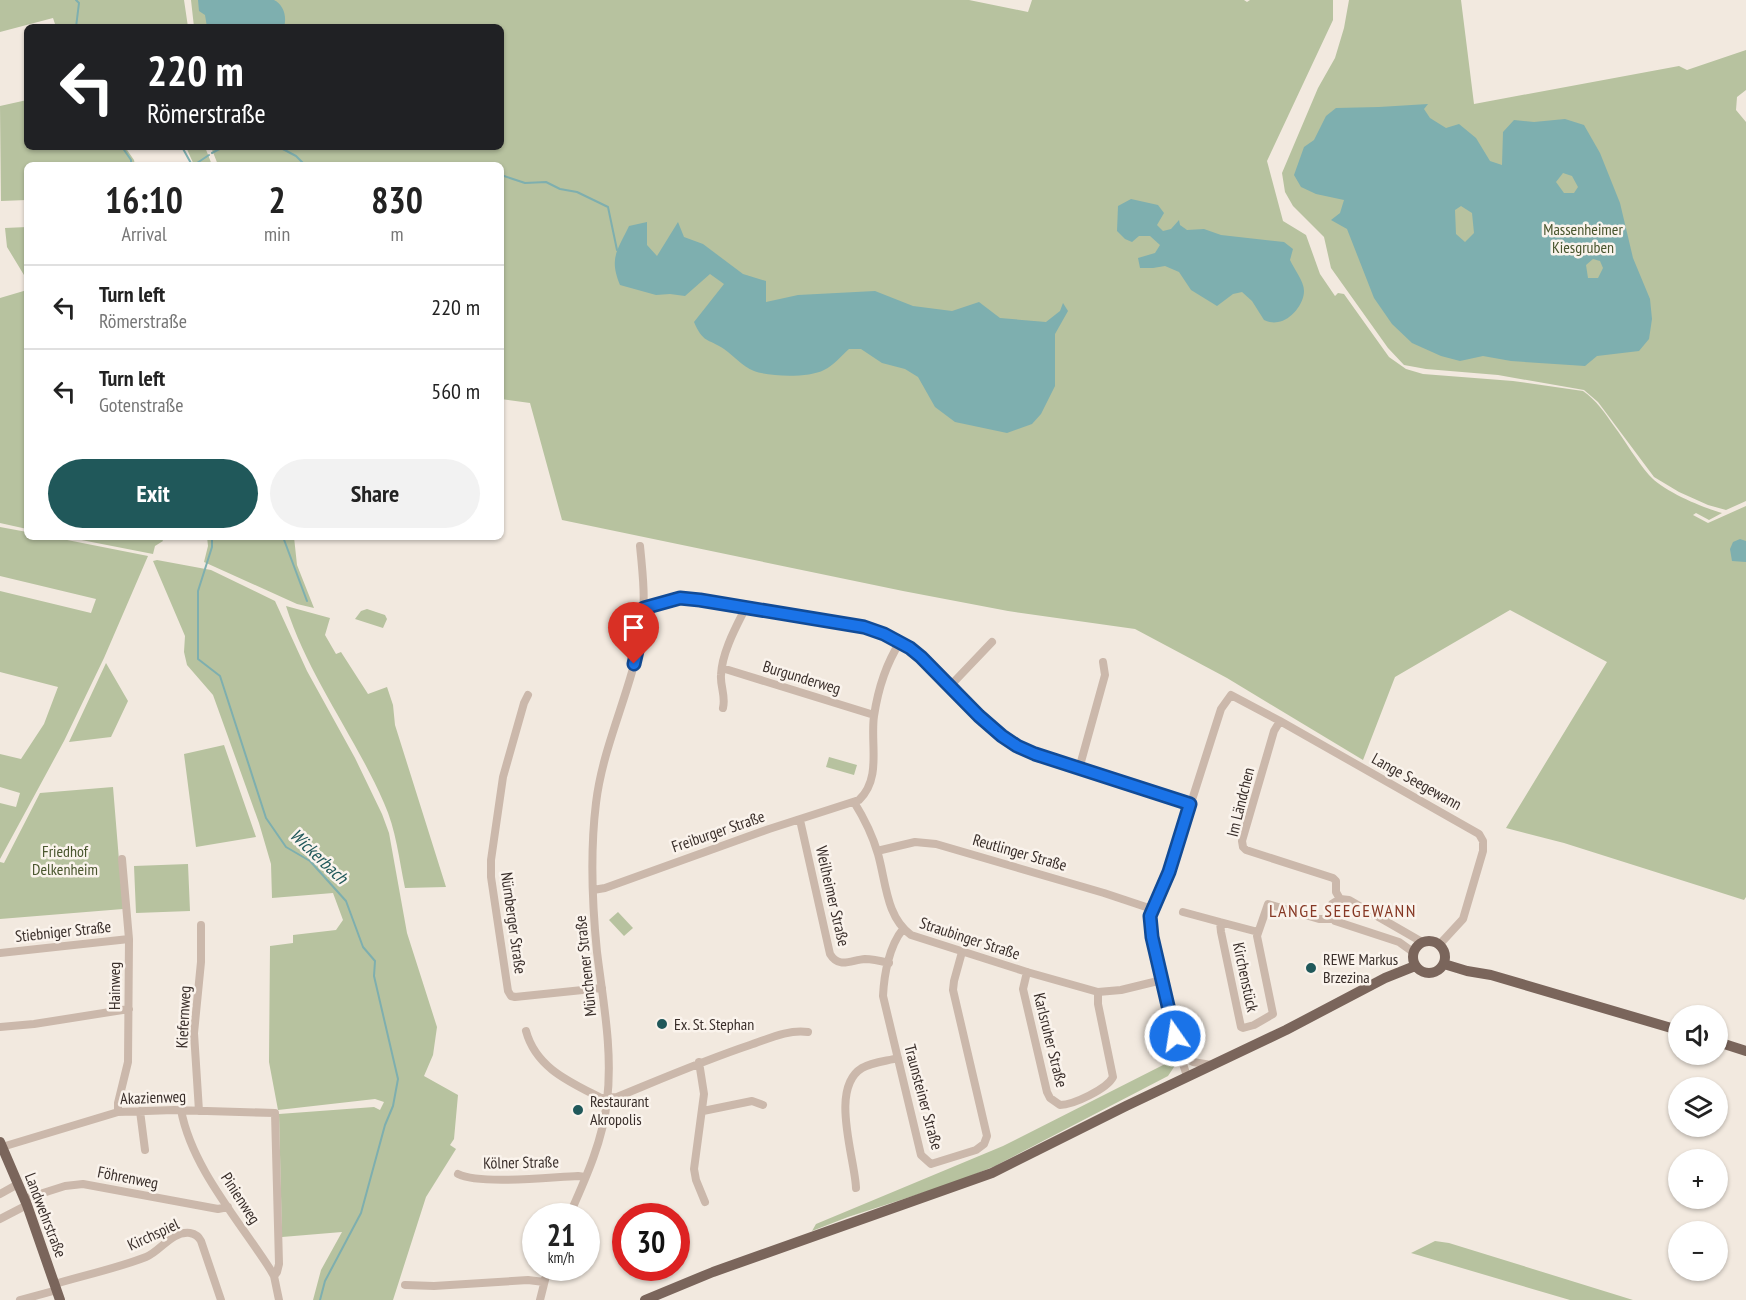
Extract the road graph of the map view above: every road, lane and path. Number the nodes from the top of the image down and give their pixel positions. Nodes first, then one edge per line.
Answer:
1 (639, 546) dead end
2 (746, 607) junction
3 (644, 608) junction
4 (900, 642) junction
5 (992, 642) dead end
6 (1103, 662) dead end
7 (722, 669) junction
8 (950, 686) junction
9 (528, 695) dead end
10 (723, 708) dead end
11 (874, 714) junction
12 (1280, 720) junction
13 (1079, 769) junction
14 (854, 802) junction
15 (1190, 804) junction
16 (800, 820) junction
17 (877, 851) junction
18 (122, 859) dead end
19 (593, 890) junction
20 (1340, 899) junction
21 (1152, 909) junction
22 (1183, 912) dead end
23 (1333, 919) junction
24 (1220, 922) junction
25 (201, 925) dead end
26 (903, 929) junction
27 (1257, 932) junction
28 (129, 939) junction
29 (1422, 942) junction
30 (1439, 945) junction
31 (962, 952) junction
32 (1413, 952) junction
33 (0, 953) edge
34 (889, 963) junction
35 (1444, 964) junction
36 (1415, 966) junction
37 (1027, 972) junction
38 (1162, 980) junction
39 (602, 988) junction
40 (1098, 992) junction
41 (129, 1009) junction
42 (1668, 1027) edge
43 (0, 1028) edge
44 (526, 1031) dead end
45 (808, 1032) dead end
46 (1728, 1045) edge
47 (1746, 1051) edge
48 (1180, 1055) junction
49 (898, 1058) junction
50 (699, 1062) junction
51 (1211, 1065) junction
52 (1187, 1076) junction
53 (608, 1099) junction
54 (763, 1105) dead end
55 (181, 1110) junction
56 (140, 1111) junction
57 (199, 1111) junction
58 (703, 1111) junction
59 (118, 1112) junction
60 (1, 1144) edge
61 (145, 1150) dead end
62 (458, 1174) dead end
63 (585, 1178) junction
64 (18, 1184) junction
65 (856, 1188) dead end
66 (0, 1194) edge
67 (26, 1202) junction
68 (705, 1202) dead end
69 (574, 1203) edge
70 (228, 1207) junction
71 (0, 1219) edge
72 (274, 1276) junction
73 (544, 1282) joint
74 (405, 1286) dead end
75 (58, 1292) edge
76 (20, 1300) edge
77 (220, 1300) edge
78 (279, 1300) edge
79 (540, 1300) edge
80 (645, 1300) edge

1 - 3 street, Münchener Straße
2 - 3 street
2 - 4 street
2 - 7 street
3 - 19 street, Münchener Straße
4 - 8 street
4 - 11 street
5 - 8 street
6 - 13 street
7 - 10 street
7 - 11 street, Burgunderweg
8 - 13 street
9 - 39 street, Nürnberger Straße
11 - 14 street
12 - 15 street, Lange Seegewann
12 - 20 street, Im Ländchen
12 - 30 street, Lange Seegewann
13 - 15 street
14 - 16 street, Freiburger Straße
14 - 17 street, Straubinger Straße
15 - 21 street
16 - 19 street, Freiburger Straße
16 - 34 street, Weilheimer Straße
17 - 21 street, Reutlinger Straße
17 - 26 street, Straubinger Straße
18 - 28 street, Hainweg
19 - 39 street, Münchener Straße
20 - 23 street
20 - 29 street
21 - 38 street
22 - 24 street, Kirchenstück
23 - 27 street, Kirchenstück
23 - 32 street
24 - 27 street, Kirchenstück
24 - 27 street, Kirchenstück
25 - 57 street, Kiefernweg
26 - 31 street, Straubinger Straße
26 - 34 street, Traunsteiner Straße
28 - 33 street, Stiebniger Straße
28 - 41 street, Hainweg
29 - 30 main road
29 - 32 main road
30 - 35 main road
31 - 37 street, Straubinger Straße
31 - 49 street, Traunsteiner Straße
32 - 36 main road
34 - 49 street, Traunsteiner Straße
35 - 36 main road
35 - 42 main road
36 - 51 main road
37 - 40 street, Straubinger Straße
37 - 40 street, Karlsruher Straße
38 - 40 street, Straubinger Straße
38 - 48 street
39 - 53 street, Münchener Straße
41 - 43 street
41 - 59 street, Hainweg
44 - 53 street
45 - 50 street
46 - 47 main road
48 - 51 street
48 - 52 street
49 - 65 street
50 - 53 street
50 - 58 street
51 - 52 main road
52 - 80 main road
53 - 63 street, Münchener Straße
54 - 58 street
55 - 56 street, Akazienweg
55 - 57 street, Akazienweg
55 - 70 street, Pinienweg
56 - 59 street, Akazienweg
56 - 61 street
57 - 72 street, Akazienweg
58 - 68 street
59 - 60 street, Akazienweg
60 - 64 main road, Landwehrstraße
62 - 63 street, Kölner Straße
63 - 69 street, Münchener Straße
64 - 66 street
64 - 67 main road, Landwehrstraße
67 - 70 street, Föhrenweg
67 - 71 street, Föhrenweg
67 - 75 main road, Landwehrstraße
70 - 72 street, Pinienweg
72 - 78 street, Pinienweg
73 - 74 street
73 - 79 street
75 - 76 street
75 - 77 street, Kirchspiel

